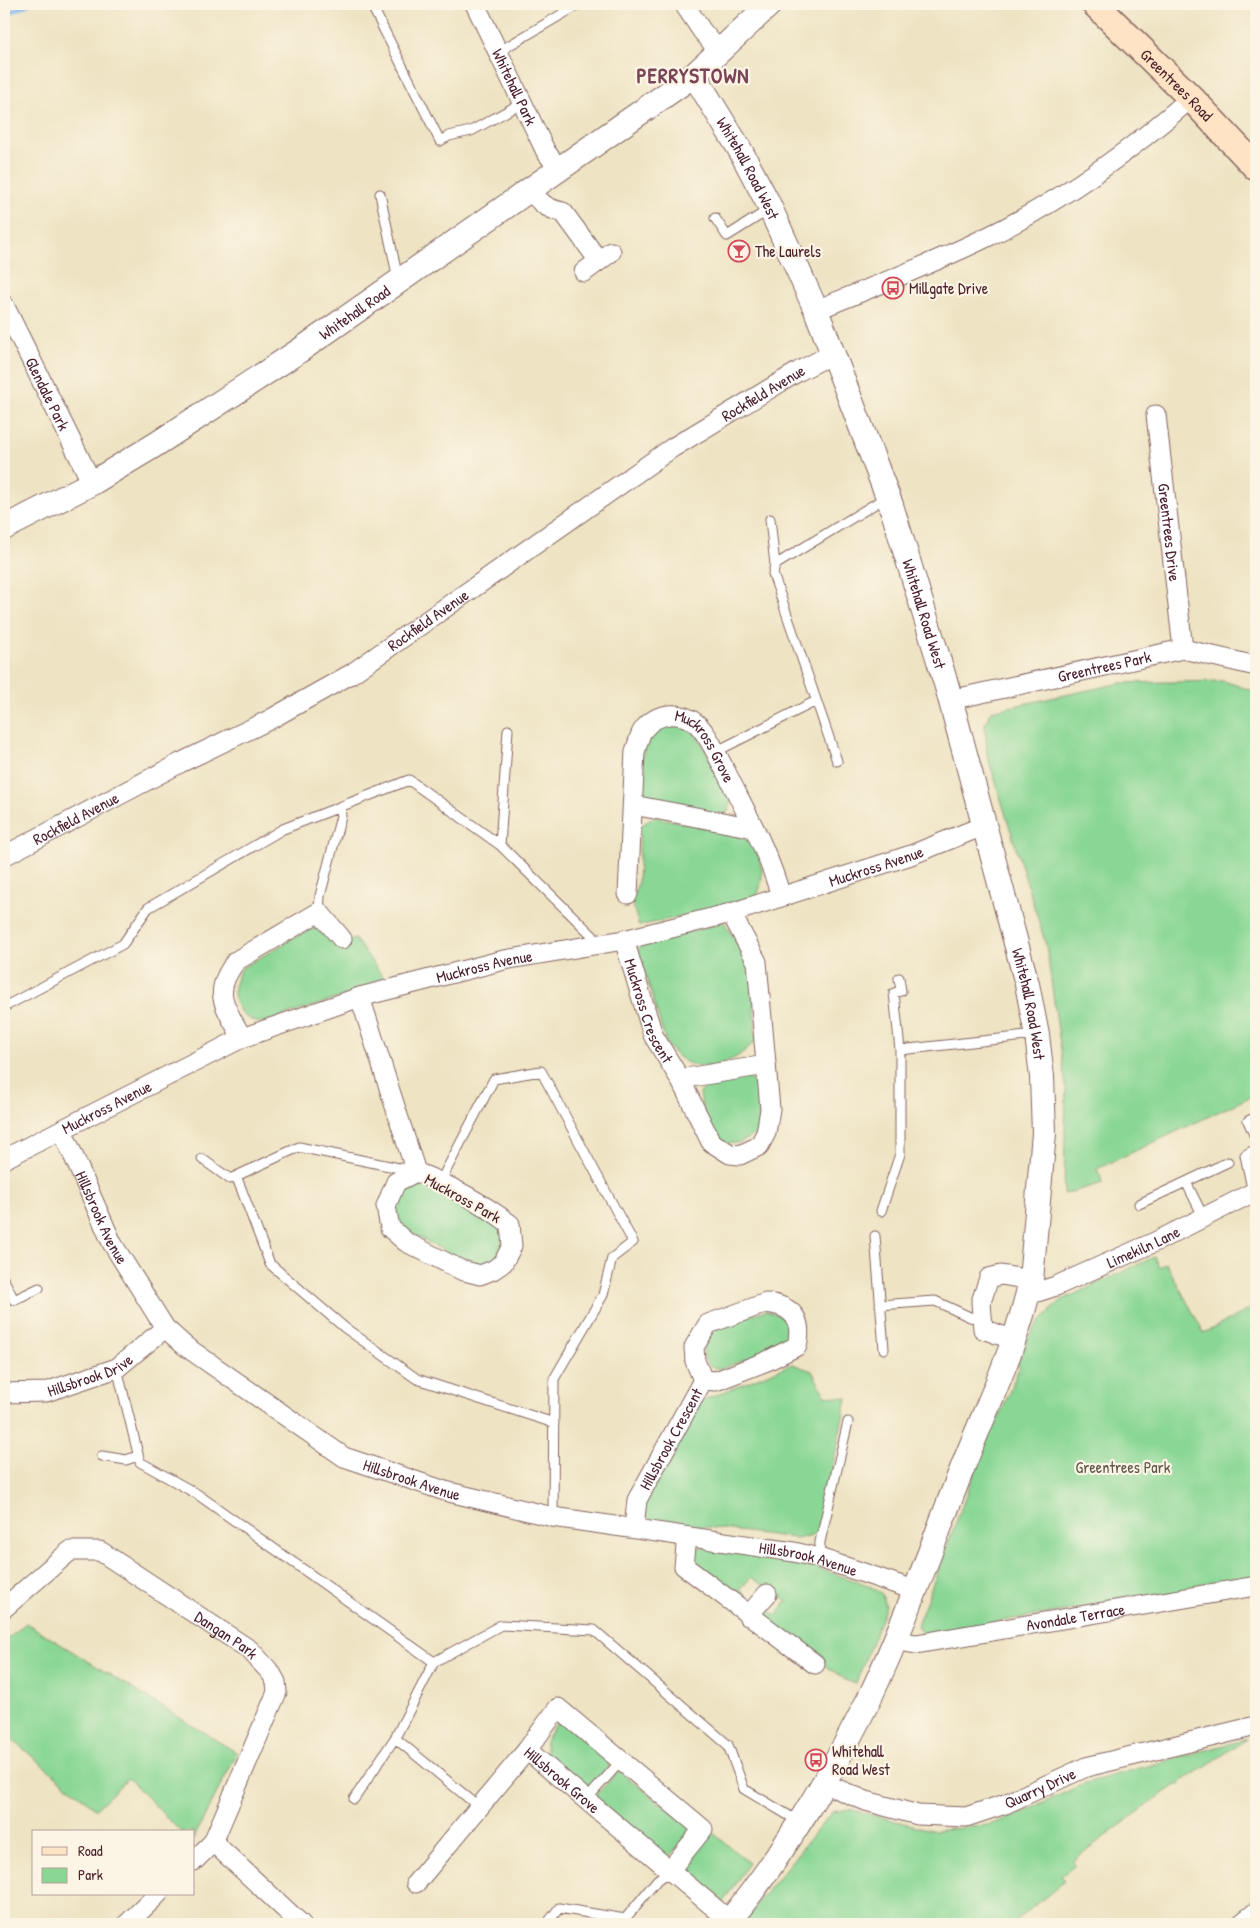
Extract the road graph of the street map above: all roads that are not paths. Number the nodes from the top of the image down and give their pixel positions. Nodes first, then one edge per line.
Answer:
1 (371, 4) edge
2 (475, 4) edge
3 (575, 4) edge
4 (684, 4) edge
5 (770, 4) edge
6 (1095, 4) edge
7 (498, 52) junction
8 (720, 52) junction
9 (694, 75) junction
10 (1190, 98) junction
11 (522, 103) junction
12 (1256, 167) edge
13 (559, 169) junction
14 (531, 189) junction
15 (380, 194) dead end
16 (770, 208) junction
17 (715, 218) dead end
18 (584, 272) dead end
19 (398, 282) junction
20 (4, 305) edge
21 (816, 310) junction
22 (834, 353) junction
23 (1156, 416) dead end
24 (92, 482) junction
25 (888, 496) junction
26 (770, 519) dead end
27 (4, 528) edge
28 (775, 566) junction
29 (1183, 649) junction
30 (1256, 666) edge
31 (950, 700) junction
32 (816, 701) junction
33 (508, 730) dead end
34 (715, 752) junction
35 (837, 761) dead end
36 (633, 805) junction
37 (340, 807) junction
38 (983, 826) junction
39 (754, 828) junction
40 (500, 845) junction
41 (4, 856) edge
42 (628, 894) dead end
43 (781, 896) junction
44 (319, 912) junction
45 (731, 913) junction
46 (342, 939) dead end
47 (624, 940) junction
48 (594, 945) junction
49 (899, 978) dead end
50 (360, 997) junction
51 (4, 1007) edge
52 (1037, 1035) junction
53 (242, 1038) junction
54 (900, 1050) junction
55 (766, 1065) junction
56 (680, 1079) junction
57 (1256, 1117) edge
58 (62, 1130) junction
59 (1256, 1139) edge
60 (1256, 1149) edge
61 (4, 1159) edge
62 (202, 1159) dead end
63 (1228, 1162) dead end
64 (416, 1172) junction
65 (237, 1178) junction
66 (440, 1182) junction
67 (1186, 1182) junction
68 (1254, 1192) edge
69 (1139, 1204) dead end
70 (880, 1211) dead end
71 (1204, 1218) junction
72 (875, 1236) dead end
73 (4, 1280) edge
74 (39, 1288) dead end
75 (1030, 1288) junction
76 (880, 1305) junction
77 (982, 1319) junction
78 (165, 1328) junction
79 (1014, 1340) junction
80 (884, 1350) dead end
81 (117, 1368) junction
82 (703, 1380) junction
83 (4, 1393) edge
84 (848, 1422) dead end
85 (554, 1423) junction
86 (102, 1456) dead end
87 (138, 1456) junction
88 (553, 1516) junction
89 (634, 1528) junction
90 (687, 1537) junction
91 (819, 1558) junction
92 (1256, 1586) edge
93 (914, 1590) junction
94 (767, 1594) dead end
95 (4, 1608) edge
96 (748, 1616) junction
97 (894, 1640) junction
98 (434, 1662) junction
99 (815, 1664) dead end
100 (1256, 1726) edge
101 (395, 1738) junction
102 (527, 1750) junction
103 (620, 1762) junction
104 (823, 1784) junction
105 (354, 1799) dead end
106 (586, 1800) junction
107 (478, 1806) junction
108 (799, 1822) junction
109 (214, 1842) junction
110 (195, 1859) edge
111 (669, 1872) junction
112 (416, 1883) dead end
113 (156, 1896) edge
114 (1256, 1912) edge
115 (728, 1922) edge
116 (128, 1924) edge
117 (301, 1924) edge
118 (547, 1924) edge
119 (1242, 1924) edge

1 - 11 lane
2 - 7 street, Whitehall Park
3 - 7 lane
4 - 8 street
5 - 8 street, Whitehall Road
6 - 10 main road, Greentrees Road
7 - 11 street, Whitehall Park
8 - 9 street, Whitehall Road
9 - 13 street, Whitehall Road
9 - 16 street, Whitehall Road West
10 - 12 main road, Greentrees Road
10 - 21 street
11 - 13 street, Whitehall Park
13 - 14 street, Whitehall Road
14 - 18 street
14 - 19 street, Whitehall Road
15 - 19 lane
16 - 17 lane
16 - 21 street, Whitehall Road West
19 - 24 street, Whitehall Road
20 - 24 street, Glendale Park
21 - 22 street, Whitehall Road West
22 - 25 street, Whitehall Road West
22 - 41 street, Rockfield Avenue
23 - 29 street, Greentrees Drive
24 - 27 street, Whitehall Road
25 - 28 lane
25 - 31 street, Whitehall Road West
26 - 28 lane
28 - 32 lane
29 - 30 street, Greentrees Park
29 - 31 street, Greentrees Park
31 - 38 street, Whitehall Road West
32 - 34 lane
32 - 35 lane
33 - 40 lane
34 - 36 street, Muckross Grove
34 - 39 street, Muckross Grove
36 - 39 street
36 - 42 street, Muckross Grove
37 - 40 lane
37 - 44 lane
37 - 51 lane
38 - 43 street, Muckross Avenue
38 - 52 street, Whitehall Road West
39 - 43 street, Muckross Grove
40 - 48 lane
43 - 45 street, Muckross Avenue
44 - 46 street
44 - 53 street
45 - 47 street, Muckross Avenue
45 - 55 street, Muckross Crescent
47 - 48 street, Muckross Avenue
47 - 56 street, Muckross Crescent
48 - 50 street, Muckross Avenue
49 - 54 lane
50 - 53 street, Muckross Avenue
50 - 64 street, Muckross Park
52 - 54 lane
52 - 75 street, Whitehall Road West
53 - 58 street, Muckross Avenue
54 - 70 lane
55 - 56 street, Muckross Crescent
55 - 56 street, Muckross Crescent
57 - 59 lane
58 - 61 street, Muckross Avenue
58 - 78 street, Hillsbrook Avenue
60 - 68 lane
62 - 65 lane
63 - 67 lane
64 - 65 lane
64 - 66 street, Muckross Park
64 - 66 street, Muckross Park
65 - 85 lane
66 - 85 lane
67 - 69 lane
67 - 71 lane
68 - 71 street, Limekiln Lane
71 - 75 street, Limekiln Lane
72 - 76 lane
73 - 74 lane
75 - 77 street
75 - 79 street, Whitehall Road West
76 - 77 lane
76 - 80 lane
77 - 79 street
78 - 81 street, Hillsbrook Drive
78 - 88 street, Hillsbrook Avenue
79 - 93 street, Whitehall Road West
81 - 83 street, Hillsbrook Drive
81 - 87 lane
82 - 82 street, Hillsbrook Crescent
82 - 89 street, Hillsbrook Crescent
84 - 91 lane
85 - 88 lane
86 - 87 lane
87 - 98 lane
88 - 89 street, Hillsbrook Avenue
89 - 90 street, Hillsbrook Avenue
90 - 91 street, Hillsbrook Avenue
90 - 96 street
91 - 93 street, Hillsbrook Avenue
92 - 97 street, Avondale Terrace
93 - 97 street, Whitehall Road West
94 - 96 street
95 - 109 street, Dangan Park
96 - 99 street
97 - 104 street, Whitehall Road West
98 - 101 lane
98 - 108 lane
100 - 104 street, Quarry Drive
101 - 105 lane
101 - 107 lane
102 - 103 street
102 - 106 street, Hillsbrook Grove
102 - 107 street, Hillsbrook Grove
103 - 106 lane
103 - 111 street
104 - 108 street, Whitehall Road West
106 - 111 street, Hillsbrook Grove
107 - 112 street, Hillsbrook Grove
108 - 115 street, Whitehall Road West
109 - 110 street, Dangan Park
109 - 117 street
111 - 115 street, Hillsbrook Grove
111 - 118 lane
113 - 116 street
114 - 119 street

